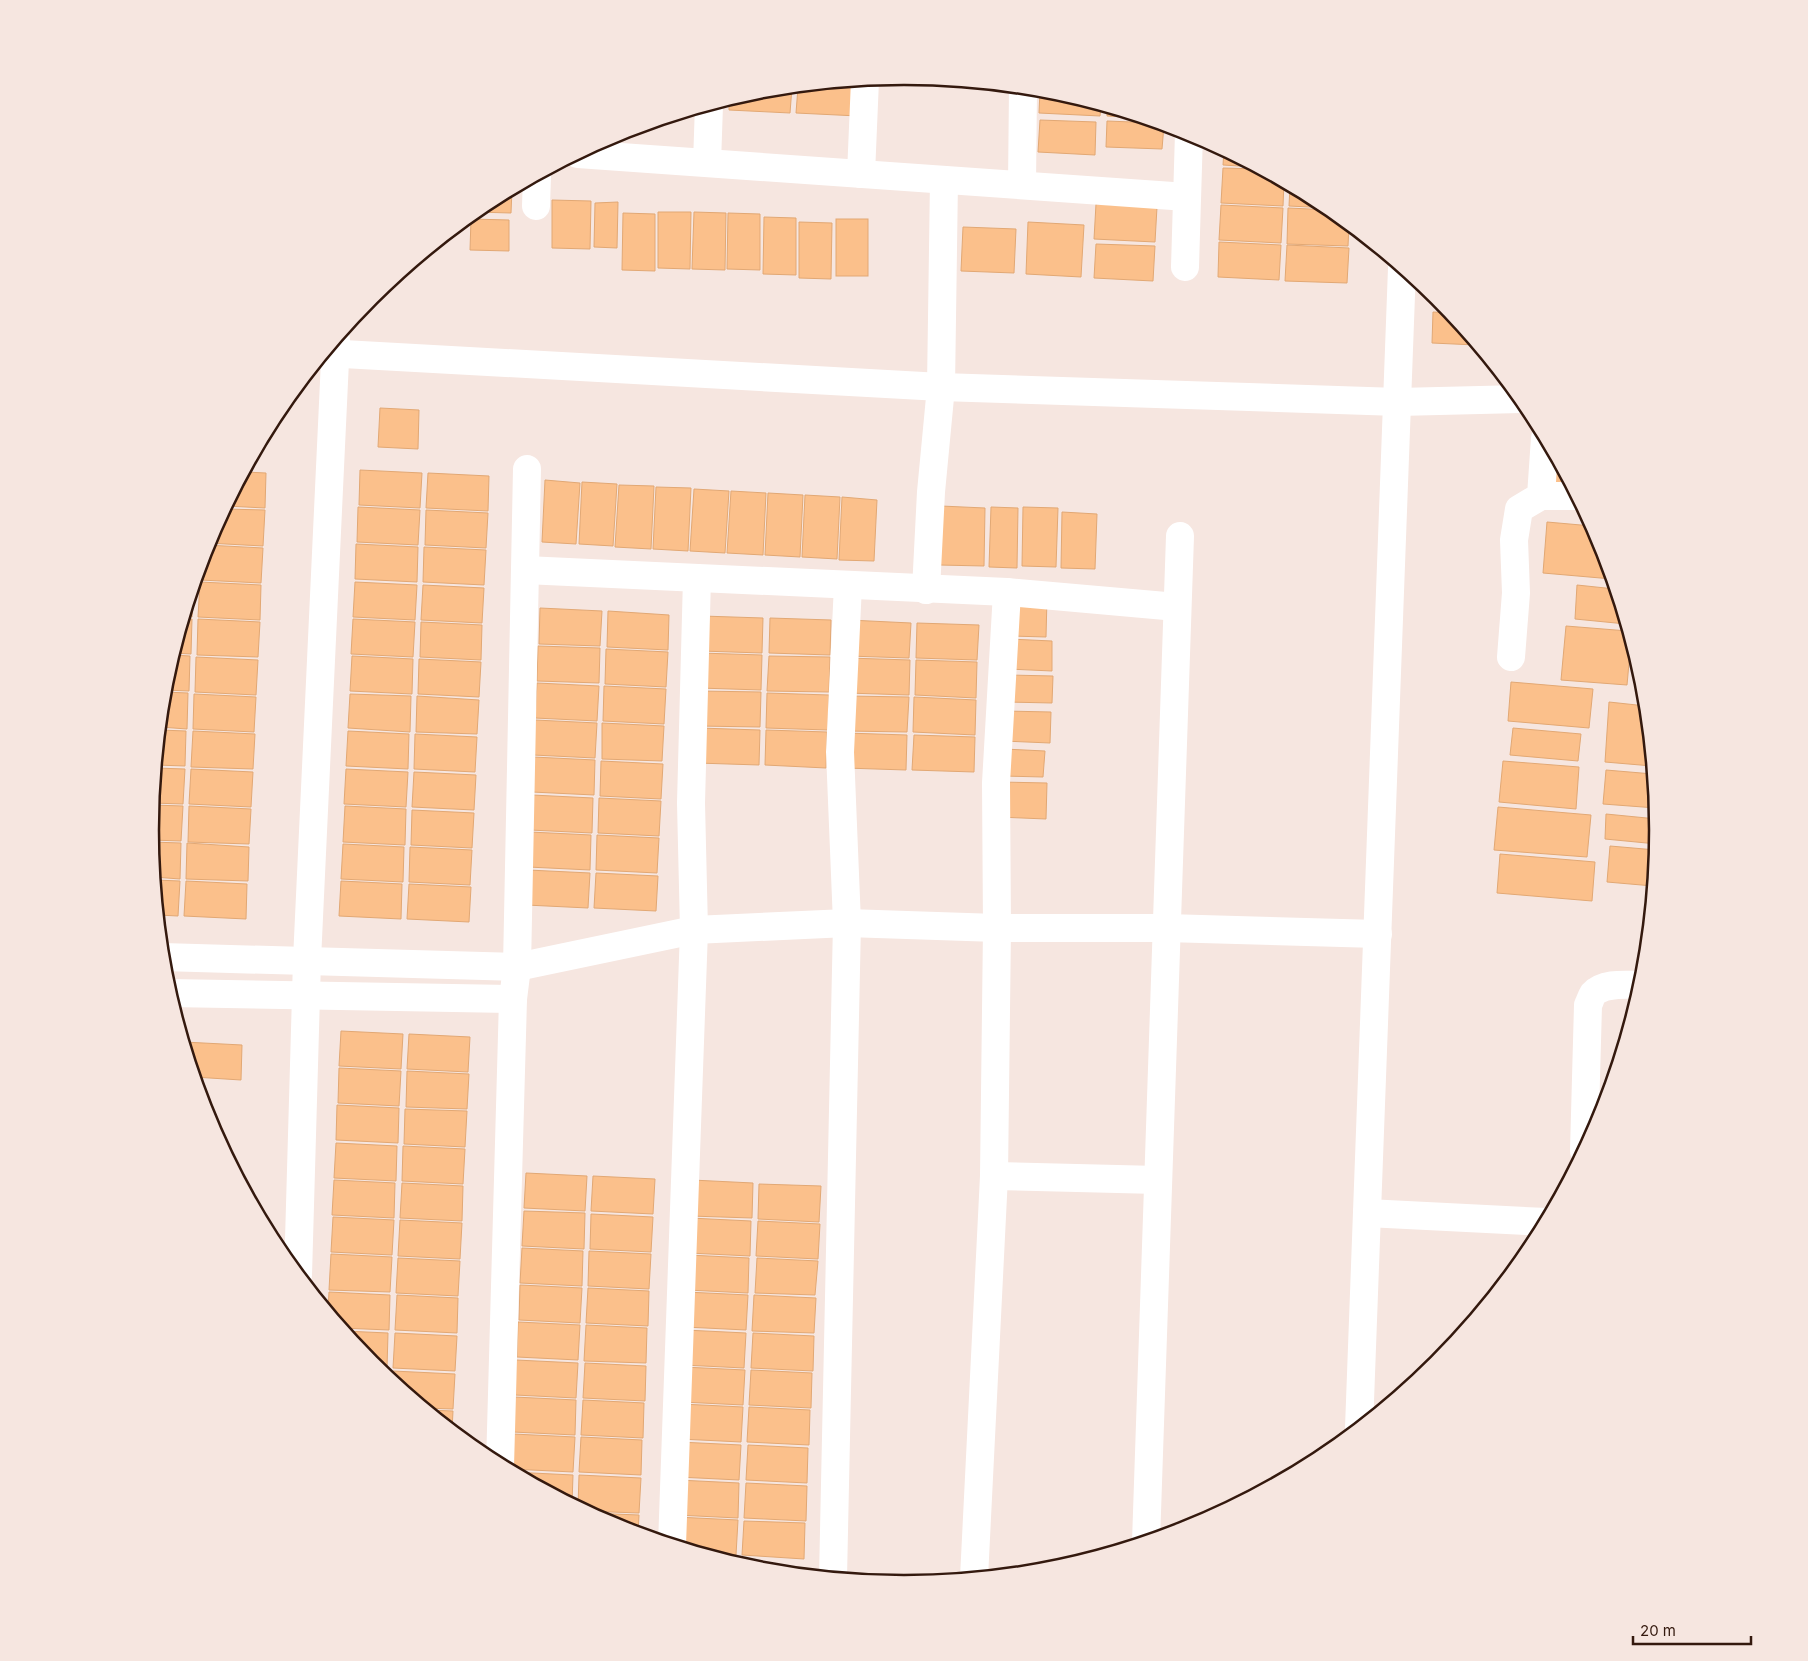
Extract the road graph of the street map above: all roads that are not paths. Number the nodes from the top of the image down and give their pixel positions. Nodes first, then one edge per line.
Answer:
1 (865, 87) edge
2 (1024, 95) edge
3 (709, 111) edge
4 (1189, 142) edge
5 (590, 155) edge
6 (707, 163) junction
7 (861, 174) junction
8 (944, 180) junction
9 (537, 182) edge
10 (1022, 185) junction
11 (1187, 197) junction
12 (536, 206) dead end
13 (1184, 267) dead end
14 (1402, 275) edge
15 (336, 349) edge
16 (332, 354) edge
17 (941, 387) junction
18 (1512, 399) edge
19 (1398, 402) junction
20 (1544, 449) edge
21 (528, 469) dead end
22 (1541, 496) junction
23 (1570, 496) edge
24 (1180, 536) dead end
25 (525, 570) junction
26 (697, 578) junction
27 (848, 585) junction
28 (926, 590) junction
29 (1007, 592) junction
30 (1177, 607) junction
31 (1511, 657) dead end
32 (847, 924) junction
33 (997, 928) junction
34 (1166, 928) junction
35 (694, 930) junction
36 (1378, 934) junction
37 (170, 957) edge
38 (307, 960) junction
39 (517, 967) junction
40 (1633, 985) edge
41 (177, 993) edge
42 (307, 996) junction
43 (513, 999) junction
44 (1586, 1131) edge
45 (994, 1176) junction
46 (1158, 1180) junction
47 (1367, 1213) junction
48 (1538, 1222) edge
49 (298, 1264) edge
50 (1359, 1421) edge
51 (500, 1457) edge
52 (1146, 1535) edge
53 (672, 1539) edge
54 (833, 1572) edge
55 (974, 1572) edge

1 - 7 street
2 - 10 street
3 - 6 street
4 - 11 street
5 - 6 street
6 - 7 street
7 - 8 street
8 - 10 street
8 - 17 street
9 - 12 street
10 - 11 street
11 - 13 street
14 - 19 street
15 - 17 street
16 - 38 street
17 - 19 street
17 - 28 street
18 - 19 street
19 - 36 street
20 - 22 street
21 - 25 street
22 - 23 street
22 - 31 street
24 - 30 street
25 - 26 street
25 - 39 street
26 - 27 street
26 - 35 street
27 - 28 street
27 - 32 street
28 - 29 street
29 - 30 street
29 - 33 street
30 - 34 street
32 - 33 street
32 - 35 street
32 - 54 street
33 - 34 street
33 - 45 street
34 - 36 street
34 - 46 street
35 - 39 street
35 - 53 street
36 - 47 street
37 - 38 street
38 - 39 street
38 - 42 street
39 - 43 street
40 - 44 street
41 - 42 street
42 - 43 street
42 - 49 street
43 - 51 street
45 - 46 street
45 - 55 street
46 - 52 street
47 - 48 street
47 - 50 street

